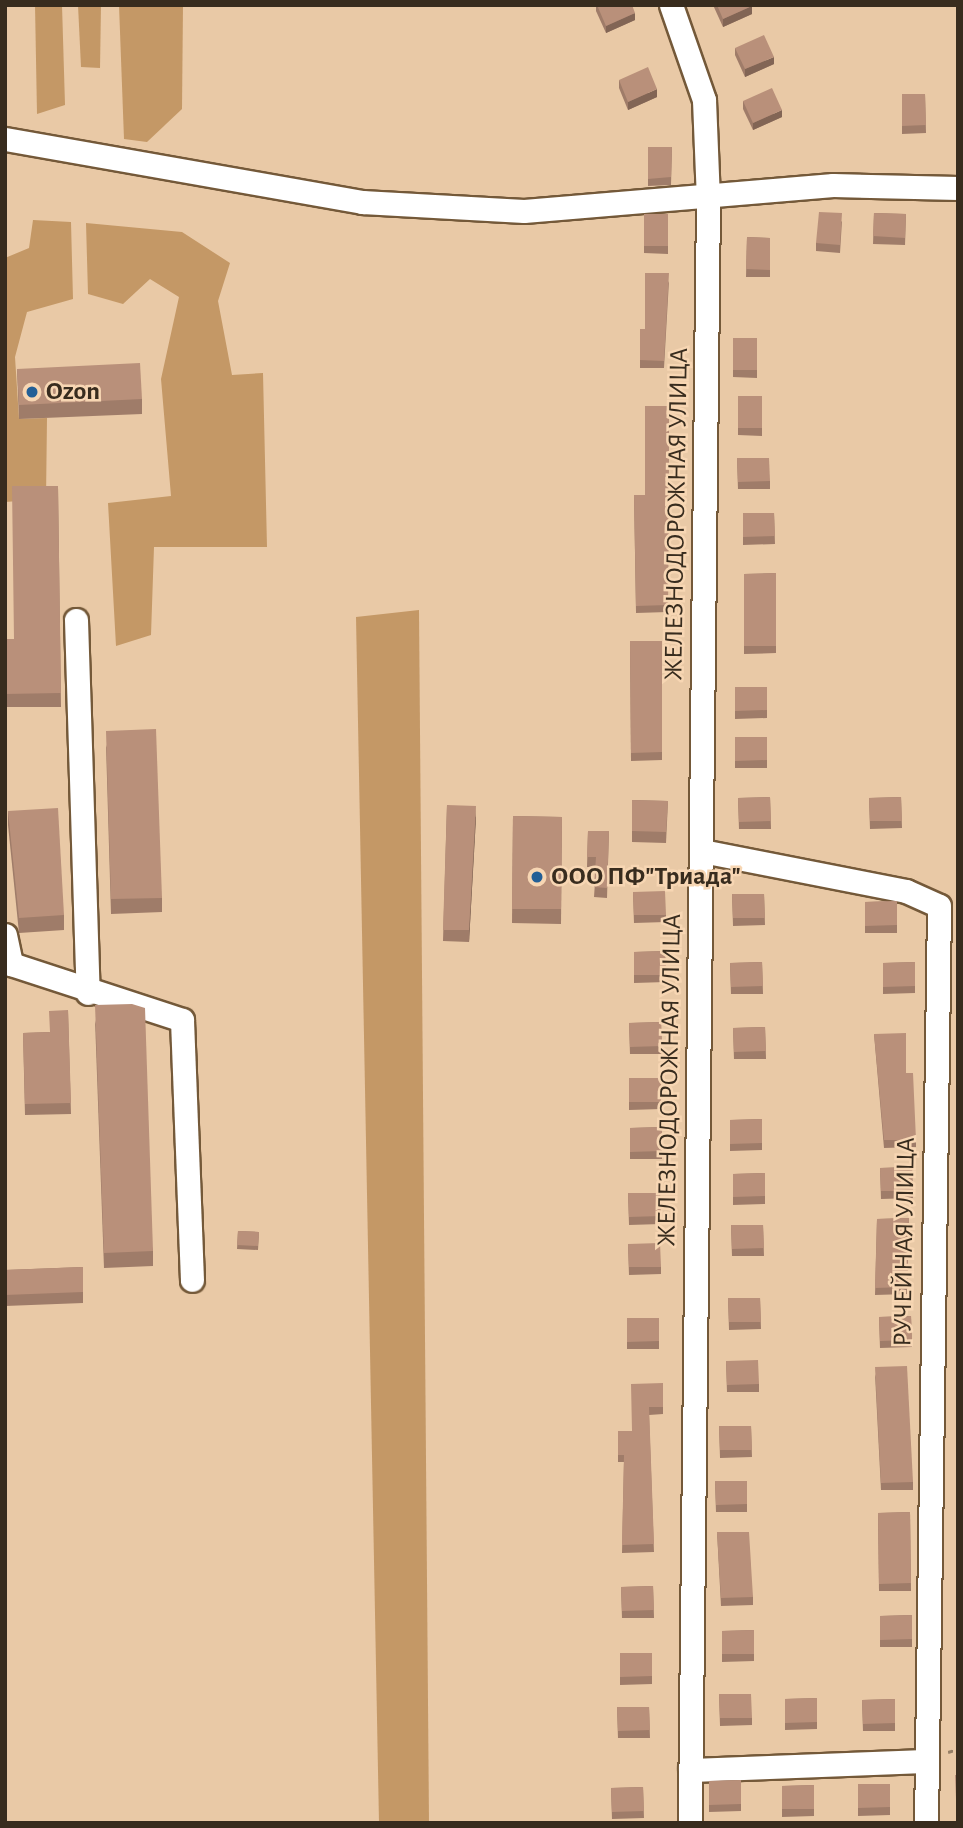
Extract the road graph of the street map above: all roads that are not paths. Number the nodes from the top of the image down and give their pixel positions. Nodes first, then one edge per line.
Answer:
1 (671, 5) edge
2 (5, 139) edge
3 (958, 188) edge
4 (708, 199) junction
5 (76, 620) dead end
6 (702, 851) junction
7 (5, 935) edge
8 (88, 993) junction
9 (192, 1280) dead end
10 (926, 1760) junction
11 (690, 1770) junction
12 (690, 1823) edge
13 (926, 1823) edge

1 - 4 street, ЖЕЛЕЗНОДОРОЖНАЯ УЛИЦА
2 - 4 street
3 - 4 street
4 - 6 street, ЖЕЛЕЗНОДОРОЖНАЯ УЛИЦА
5 - 8 street
6 - 10 street, РУЧЕЙНАЯ УЛИЦА
6 - 11 street, ЖЕЛЕЗНОДОРОЖНАЯ УЛИЦА
7 - 8 street
8 - 9 street
10 - 11 street
10 - 13 street, РУЧЕЙНАЯ УЛИЦА
11 - 12 street, ЖЕЛЕЗНОДОРОЖНАЯ УЛИЦА

